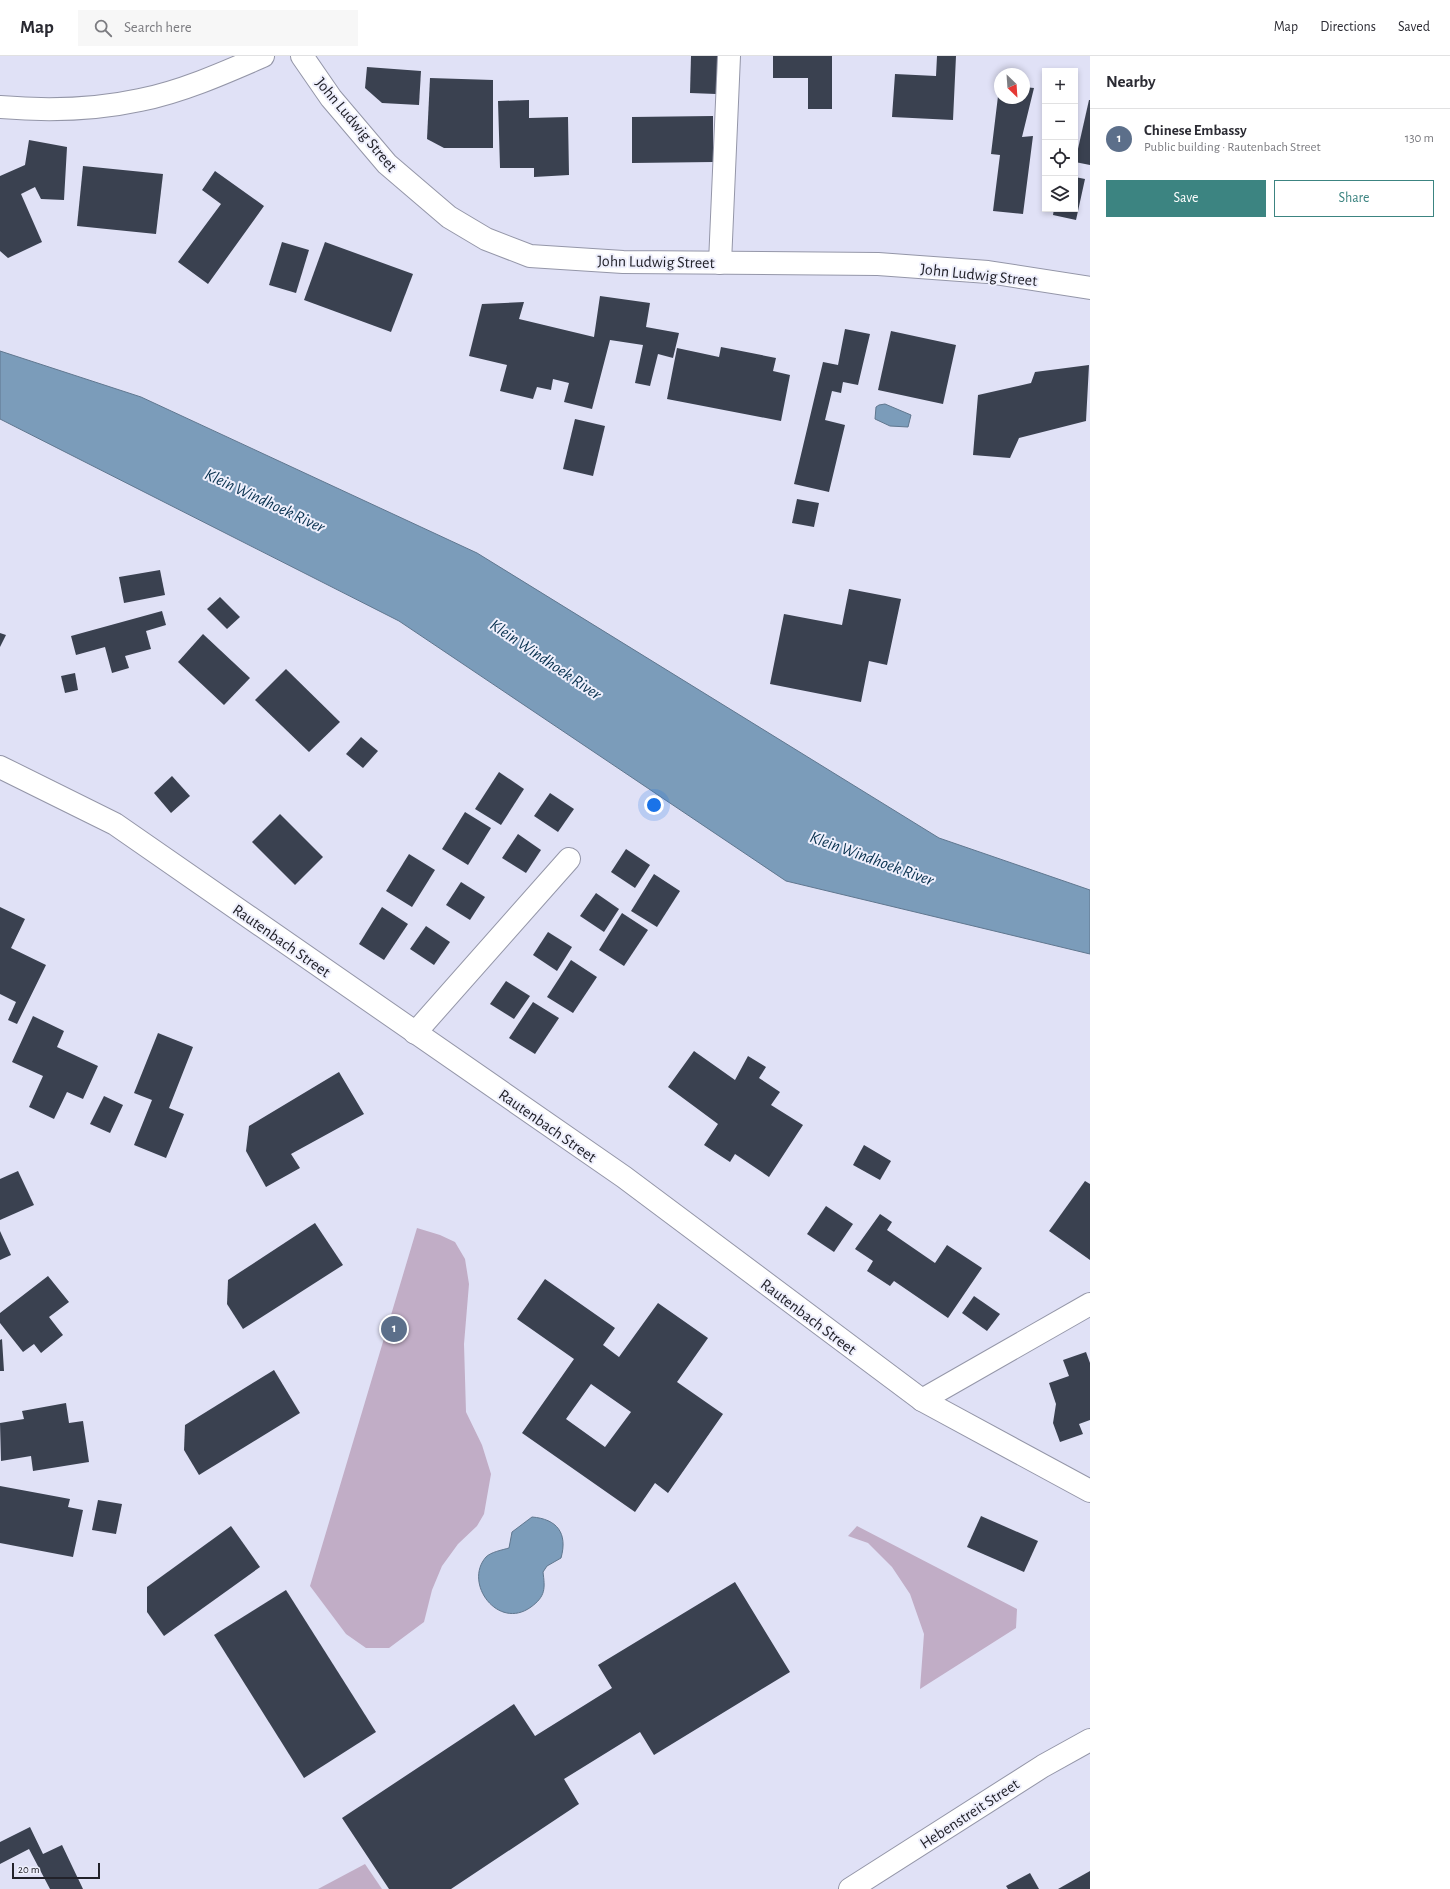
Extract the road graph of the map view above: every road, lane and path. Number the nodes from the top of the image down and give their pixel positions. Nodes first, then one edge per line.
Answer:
1 (263, 56) edge
2 (302, 56) edge
3 (730, 56) edge
4 (0, 106) edge
5 (720, 263) junction
6 (1090, 288) edge
7 (0, 766) edge
8 (569, 859) dead end
9 (415, 1033) junction
10 (1090, 1304) edge
11 (922, 1400) junction
12 (1090, 1491) edge
13 (1090, 1740) edge
14 (850, 1889) edge

1 - 4 street
2 - 5 street, John Ludwig Street
3 - 5 street
5 - 6 street, John Ludwig Street
7 - 9 street, Rautenbach Street
8 - 9 street
9 - 11 street, Rautenbach Street
10 - 11 street
11 - 12 street, Rautenbach Street
13 - 14 street, Hebenstreit Street

